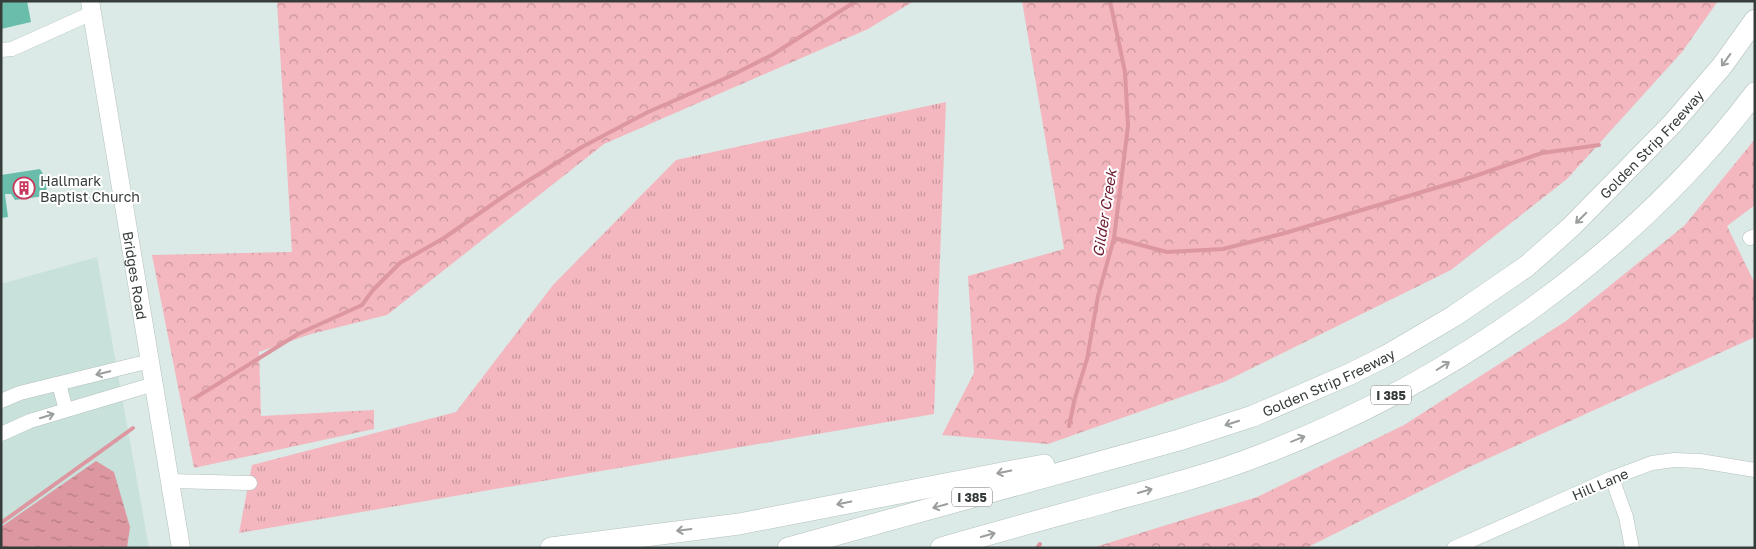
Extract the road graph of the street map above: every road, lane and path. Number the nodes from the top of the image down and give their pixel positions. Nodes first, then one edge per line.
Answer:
1 (91, 7) edge
2 (1755, 20) edge
3 (1, 50) edge
4 (1755, 93) edge
5 (150, 361) junction
6 (59, 384) junction
7 (154, 384) junction
8 (1, 401) edge
9 (66, 410) junction
10 (3, 429) edge
11 (1155, 447) junction
12 (1755, 470) edge
13 (1612, 478) junction
14 (170, 481) junction
15 (250, 483) dead end
16 (181, 548) edge
17 (551, 548) edge
18 (788, 548) edge
19 (941, 548) edge
20 (1454, 548) edge
21 (1632, 548) edge

1 - 3 street
1 - 5 main road, Bridges Road
2 -> 11 highway, Golden Strip Freeway / I 385
19 -> 4 highway, I 385
5 -> 6 street
5 - 7 main road, Bridges Road
6 - 8 street
6 - 9 street
7 - 9 street
7 - 14 main road, Bridges Road
10 -> 9 street
11 -> 17 highway
11 -> 18 highway, Golden Strip Freeway / I 385
12 - 13 street, Hill Lane
13 - 20 street, Hill Lane
13 - 21 street
14 - 15 street
14 - 16 main road, Bridges Road

